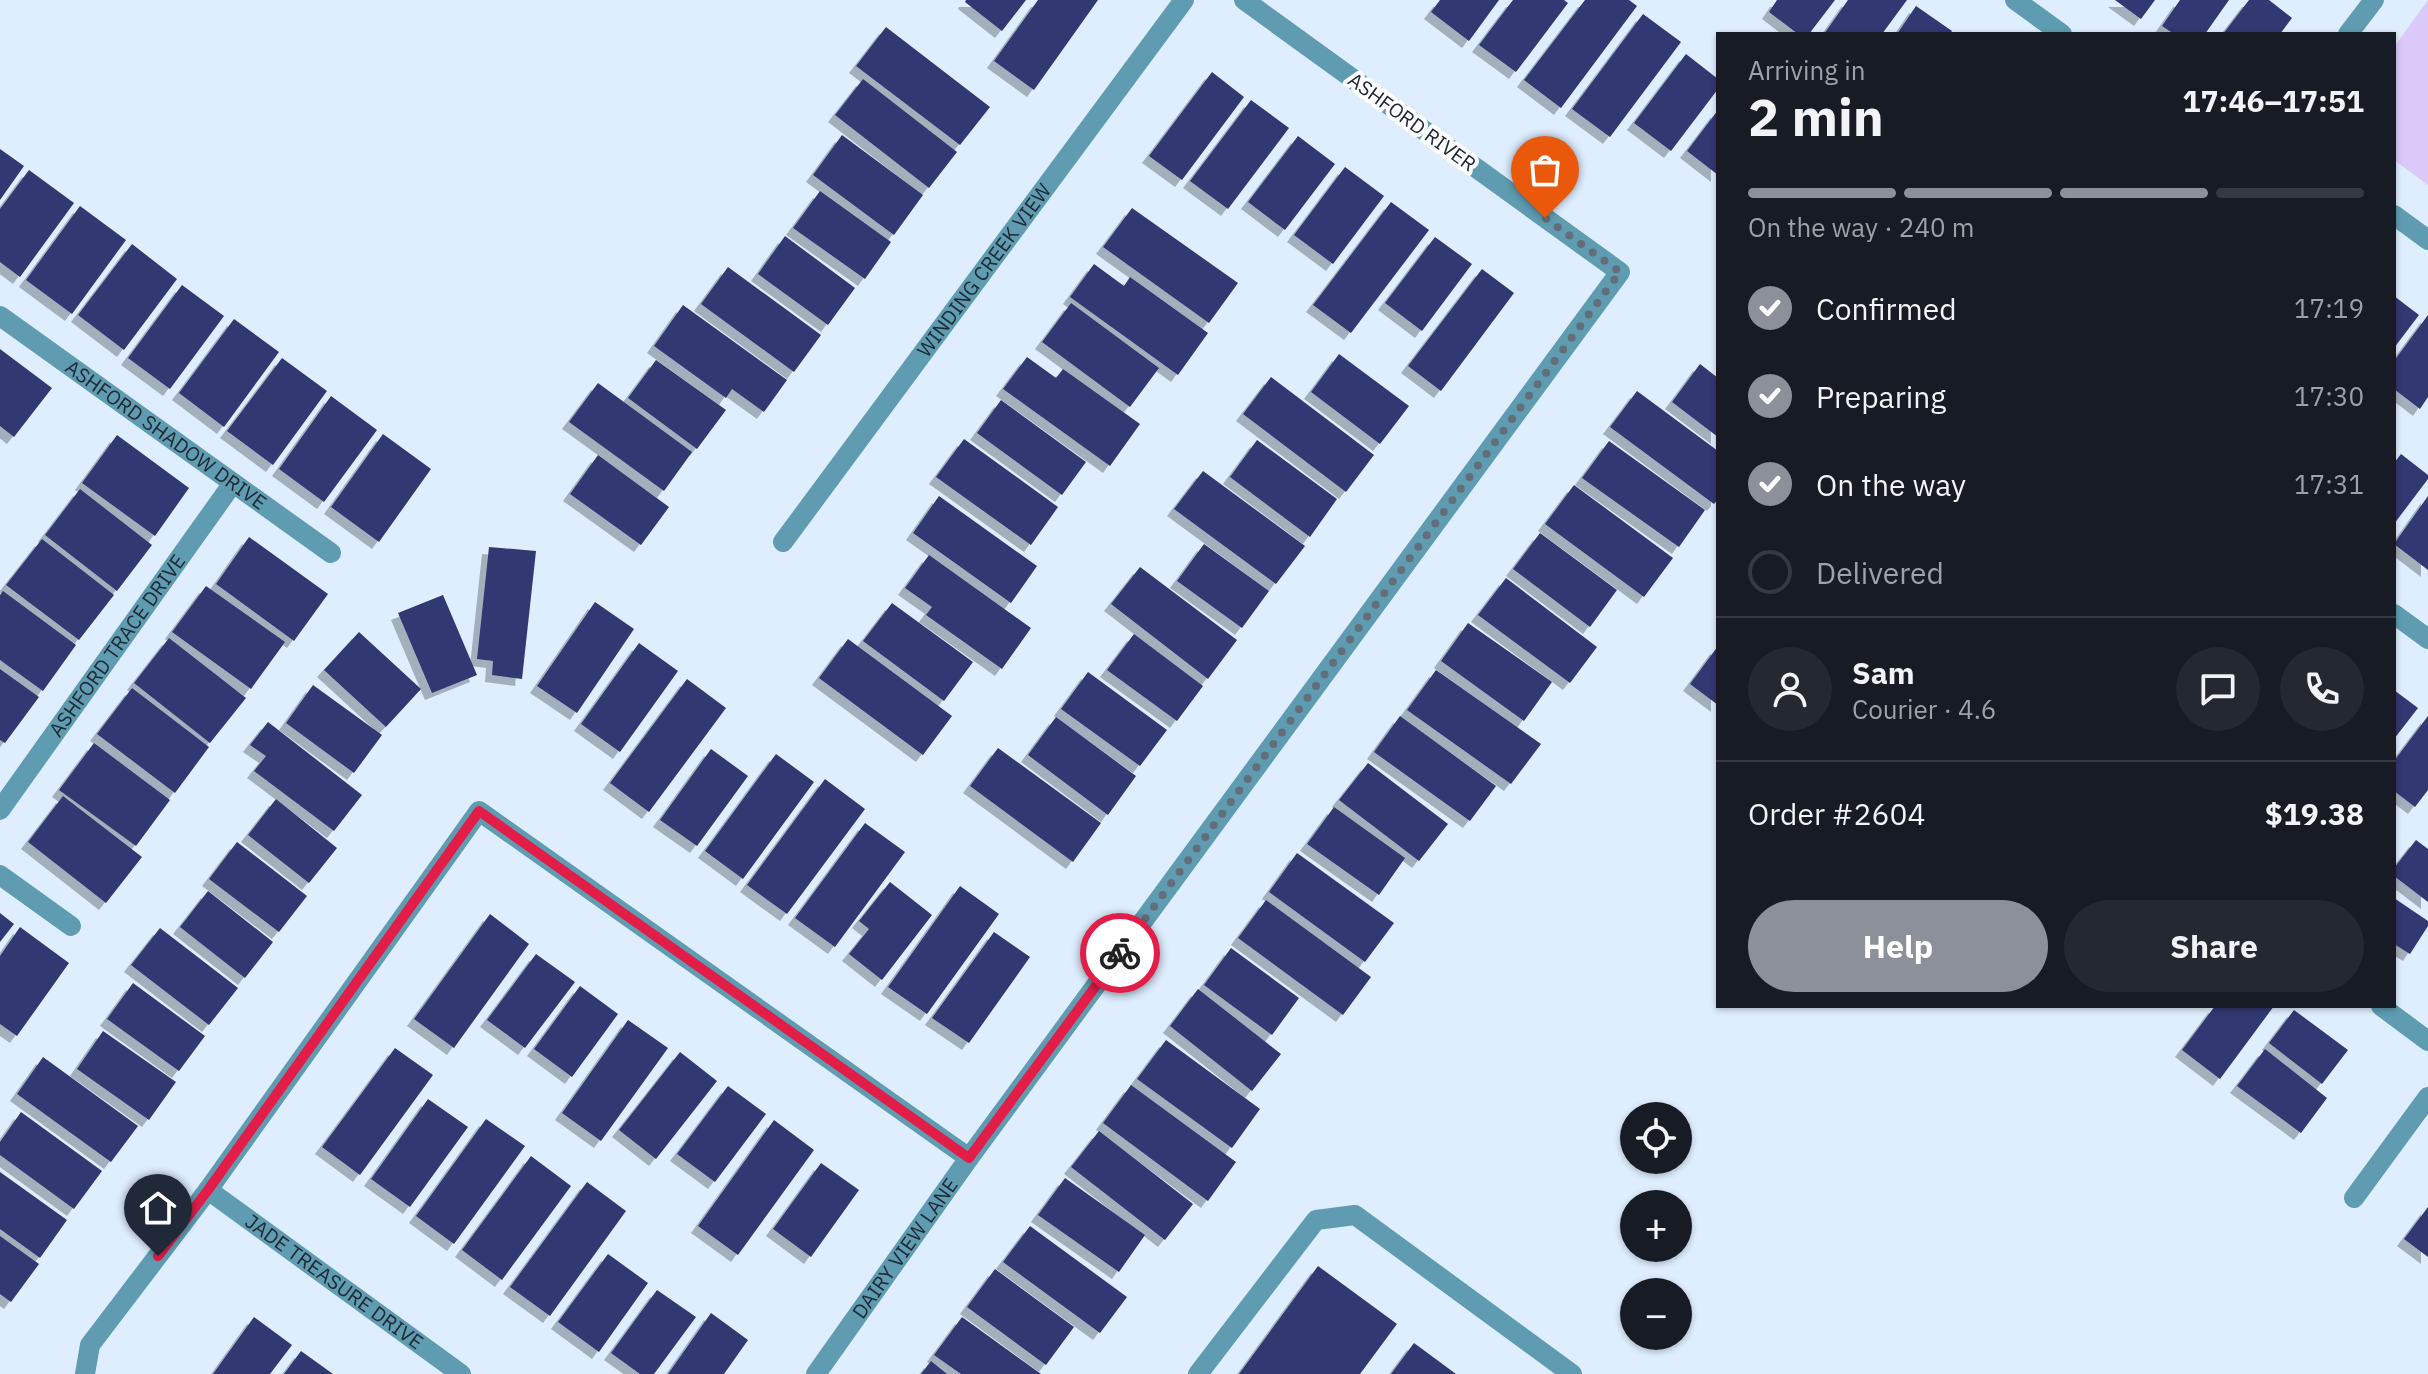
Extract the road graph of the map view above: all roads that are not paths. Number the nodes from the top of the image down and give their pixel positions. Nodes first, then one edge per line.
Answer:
1 (1184, 0) edge
2 (1244, 0) edge
3 (2015, 0) edge
4 (2374, 0) edge
5 (2059, 32) edge
6 (2350, 32) edge
7 (2396, 216) edge
8 (2428, 240) edge
9 (1620, 272) joint
10 (0, 316) edge
11 (233, 483) junction
12 (783, 542) dead end
13 (331, 553) dead end
14 (2396, 615) edge
15 (2428, 639) edge
16 (0, 810) edge
17 (0, 875) edge
18 (71, 926) dead end
19 (2384, 1008) edge
20 (2428, 1041) edge
21 (2428, 1097) edge
22 (969, 1158) junction
23 (208, 1190) junction
24 (2354, 1198) dead end
25 (85, 1374) edge
26 (461, 1374) edge
27 (816, 1374) edge
28 (1198, 1374) edge
29 (1572, 1374) edge

1 - 12 street, WINDING CREEK VIEW
2 - 9 street, ASHFORD RIVER
3 - 5 street
4 - 6 street
7 - 8 street
9 - 22 street, DAIRY VIEW LANE
10 - 11 street, ASHFORD SHADOW DRIVE
11 - 13 street, ASHFORD SHADOW DRIVE
11 - 16 street, ASHFORD TRACE DRIVE
14 - 15 street
17 - 18 street
19 - 20 street
21 - 24 street
22 - 23 street
22 - 27 street, DAIRY VIEW LANE
23 - 25 street
23 - 26 street, JADE TREASURE DRIVE
28 - 29 street

